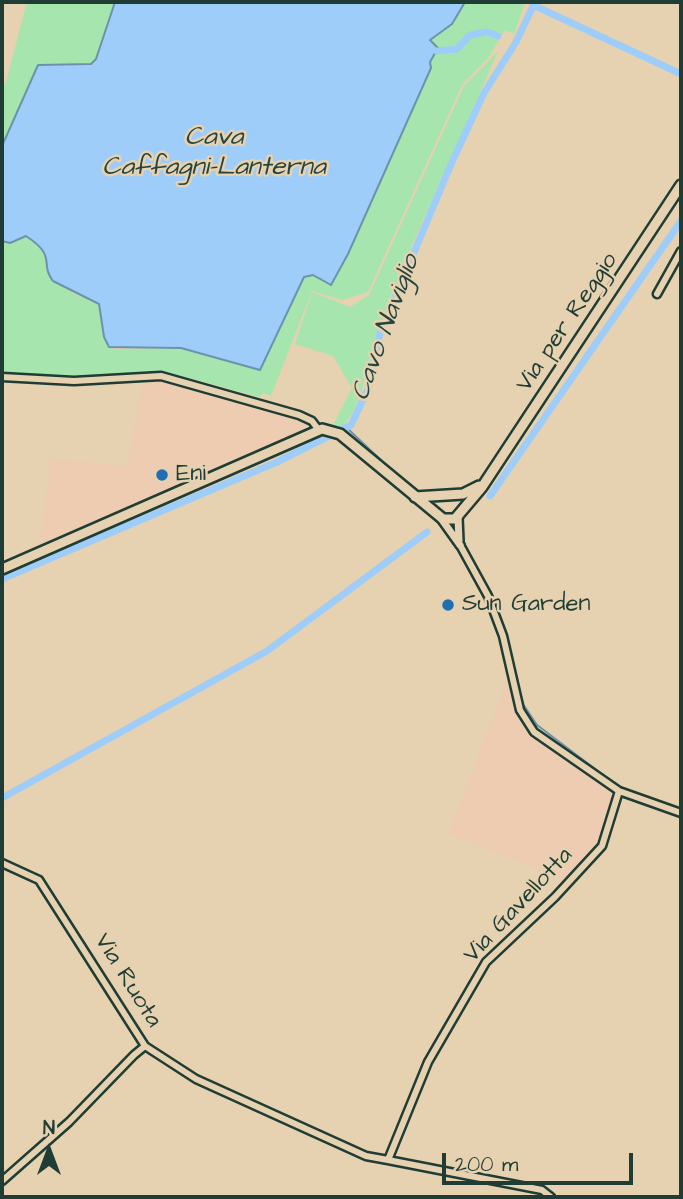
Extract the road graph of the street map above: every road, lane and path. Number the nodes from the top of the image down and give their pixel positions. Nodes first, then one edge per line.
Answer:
1 (681, 185) edge
2 (681, 251) edge
3 (657, 294) dead end
4 (2, 377) edge
5 (318, 429) junction
6 (485, 481) junction
7 (456, 494) junction
8 (441, 495) junction
9 (414, 496) junction
10 (438, 514) junction
11 (460, 514) junction
12 (460, 545) junction
13 (2, 569) edge
14 (619, 791) junction
15 (681, 813) edge
16 (2, 863) edge
17 (145, 1046) junction
18 (388, 1160) junction
19 (2, 1181) edge
20 (551, 1197) edge

1 - 6 main road, Via per Reggio
2 - 3 street
4 - 5 street
5 - 9 main road
5 - 13 main road
6 - 7 main road
6 - 11 main road, Via per Reggio
7 - 8 main road
7 - 11 main road
8 - 9 main road
8 - 10 main road
9 - 10 main road
10 - 11 main road
10 - 12 street
11 - 12 street
12 - 14 street
14 - 15 street
14 - 18 street, Via Gavellotta
16 - 17 street, Via Ruota
17 - 18 street
17 - 19 street, Via Ruota
18 - 20 street

